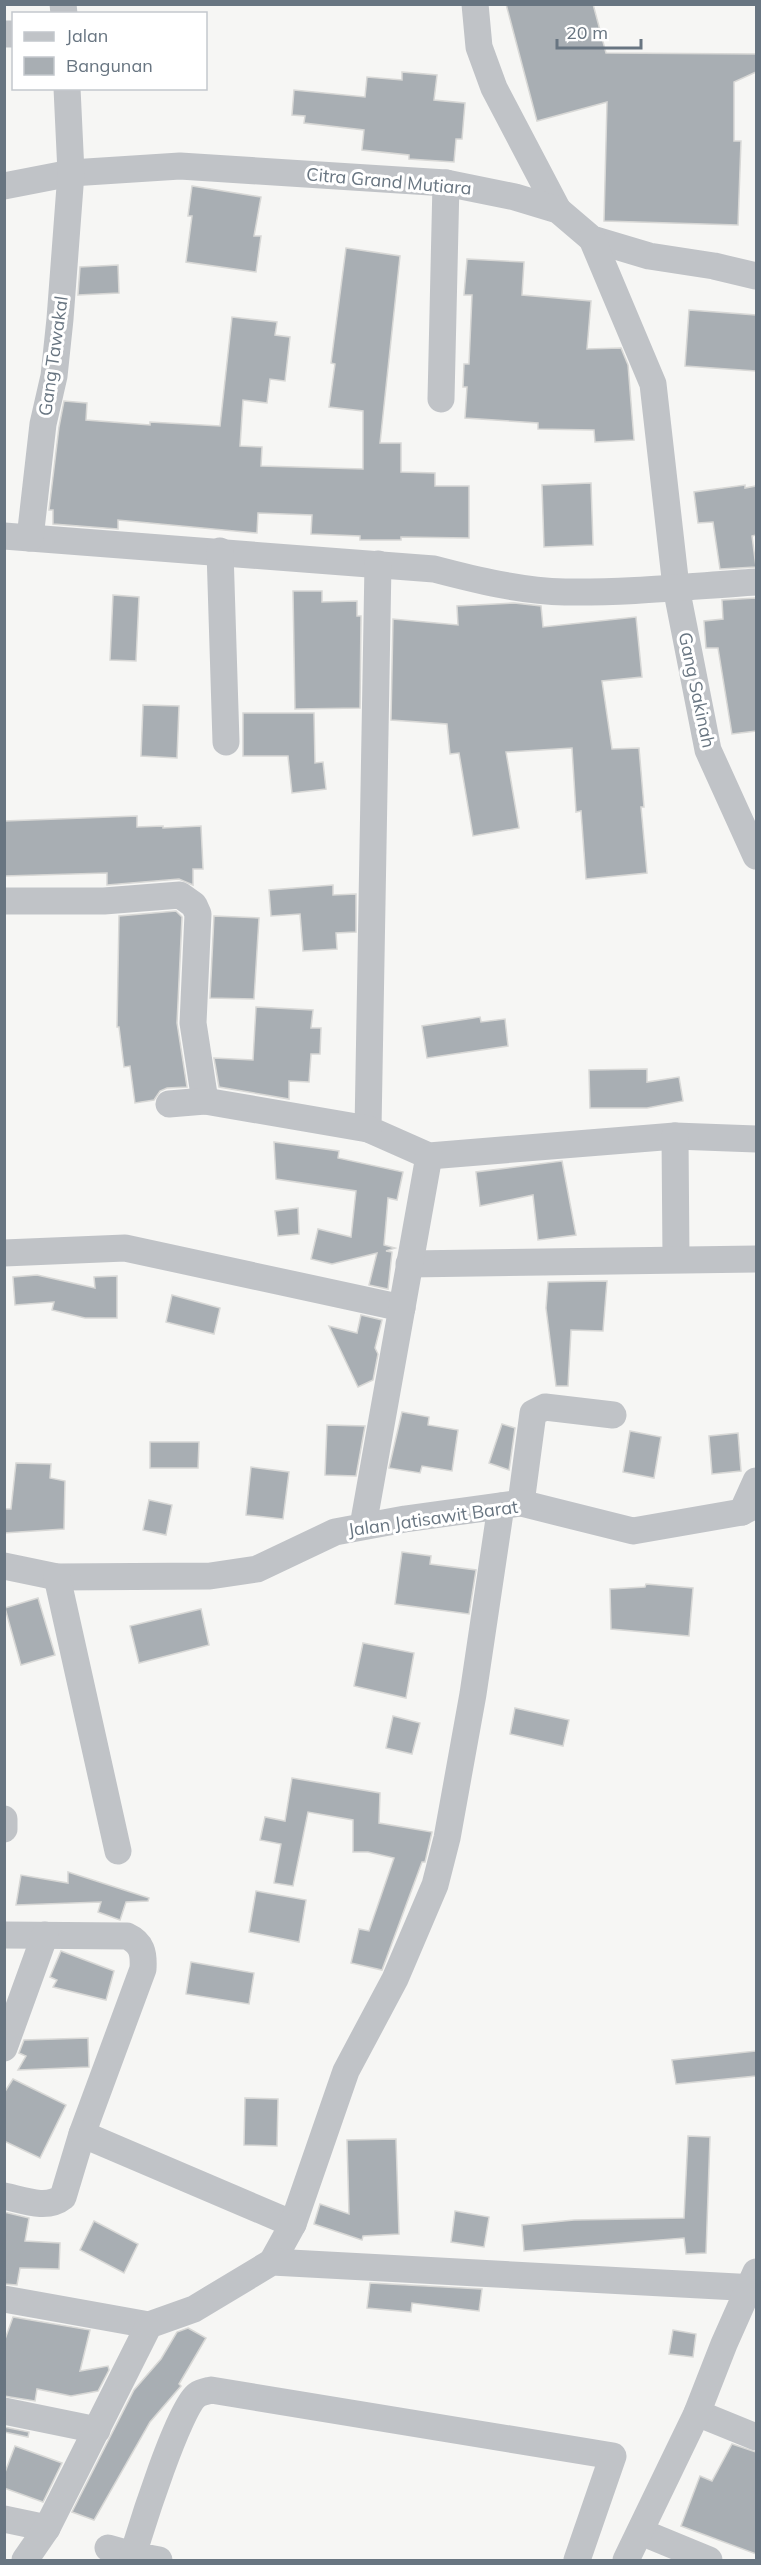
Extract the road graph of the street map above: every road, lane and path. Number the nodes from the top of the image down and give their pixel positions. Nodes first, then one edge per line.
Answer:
1 (475, 4) edge
2 (67, 90) edge
3 (71, 173) junction
4 (446, 183) junction
5 (4, 186) edge
6 (558, 210) junction
7 (592, 239) junction
8 (756, 276) edge
9 (441, 399) dead end
10 (17, 537) edge
11 (220, 551) junction
12 (378, 564) junction
13 (756, 582) edge
14 (676, 586) junction
15 (226, 742) dead end
16 (756, 856) edge
17 (4, 901) edge
18 (205, 1101) junction
19 (169, 1104) dead end
20 (368, 1129) junction
21 (675, 1136) junction
22 (756, 1138) edge
23 (429, 1156) junction
24 (4, 1253) edge
25 (676, 1259) junction
26 (756, 1259) edge
27 (409, 1264) junction
28 (402, 1308) junction
29 (613, 1415) dead end
30 (756, 1481) edge
31 (511, 1504) junction
32 (749, 1509) edge
33 (363, 1526) junction
34 (4, 1566) edge
35 (57, 1577) junction
36 (4, 1819) edge
37 (4, 1829) edge
38 (118, 1851) dead end
39 (4, 1935) edge
40 (45, 1935) junction
41 (4, 2048) edge
42 (82, 2133) junction
43 (4, 2196) edge
44 (293, 2224) junction
45 (272, 2262) junction
46 (755, 2281) edge
47 (4, 2299) edge
48 (149, 2325) junction
49 (4, 2411) edge
50 (697, 2414) junction
51 (97, 2430) junction
52 (756, 2436) edge
53 (4, 2519) edge
54 (47, 2528) junction
55 (641, 2532) junction
56 (133, 2554) edge
57 (25, 2560) edge
58 (577, 2560) edge
59 (626, 2560) edge
60 (710, 2560) edge

1 - 6 street
2 - 3 street, Gang Tawakal
3 - 4 street, Citra Grand Mutiara
3 - 5 street, Citra Grand Mutiara
3 - 10 street, Gang Tawakal
4 - 6 street, Citra Grand Mutiara
4 - 9 street
6 - 7 street, Citra Grand Mutiara
7 - 8 street, Citra Grand Mutiara
7 - 14 street, Gang Sakinah
10 - 11 street
11 - 12 street
11 - 15 street
12 - 14 street
12 - 20 street
13 - 14 street
14 - 16 street, Gang Sakinah
17 - 18 street
18 - 19 street
18 - 20 street
20 - 23 street
21 - 22 street
21 - 23 street
21 - 25 street
23 - 27 street
24 - 28 street
25 - 26 street
25 - 27 street
27 - 28 street
28 - 33 street
29 - 31 street
30 - 32 street
31 - 32 street, Jalan Jatisawit Barat
31 - 33 street, Jalan Jatisawit Barat
31 - 44 street
33 - 35 street, Jalan Jatisawit Barat
34 - 35 street, Jalan Jatisawit Barat
35 - 38 street
36 - 37 street
39 - 40 street
40 - 41 street
40 - 42 street
42 - 43 street
42 - 44 street
44 - 45 street
45 - 46 street
45 - 48 street
46 - 50 street
47 - 48 street
48 - 51 street
49 - 51 street
50 - 52 street
50 - 55 street
51 - 54 street
53 - 54 street
54 - 57 street
55 - 59 street
55 - 60 street
56 - 58 street

